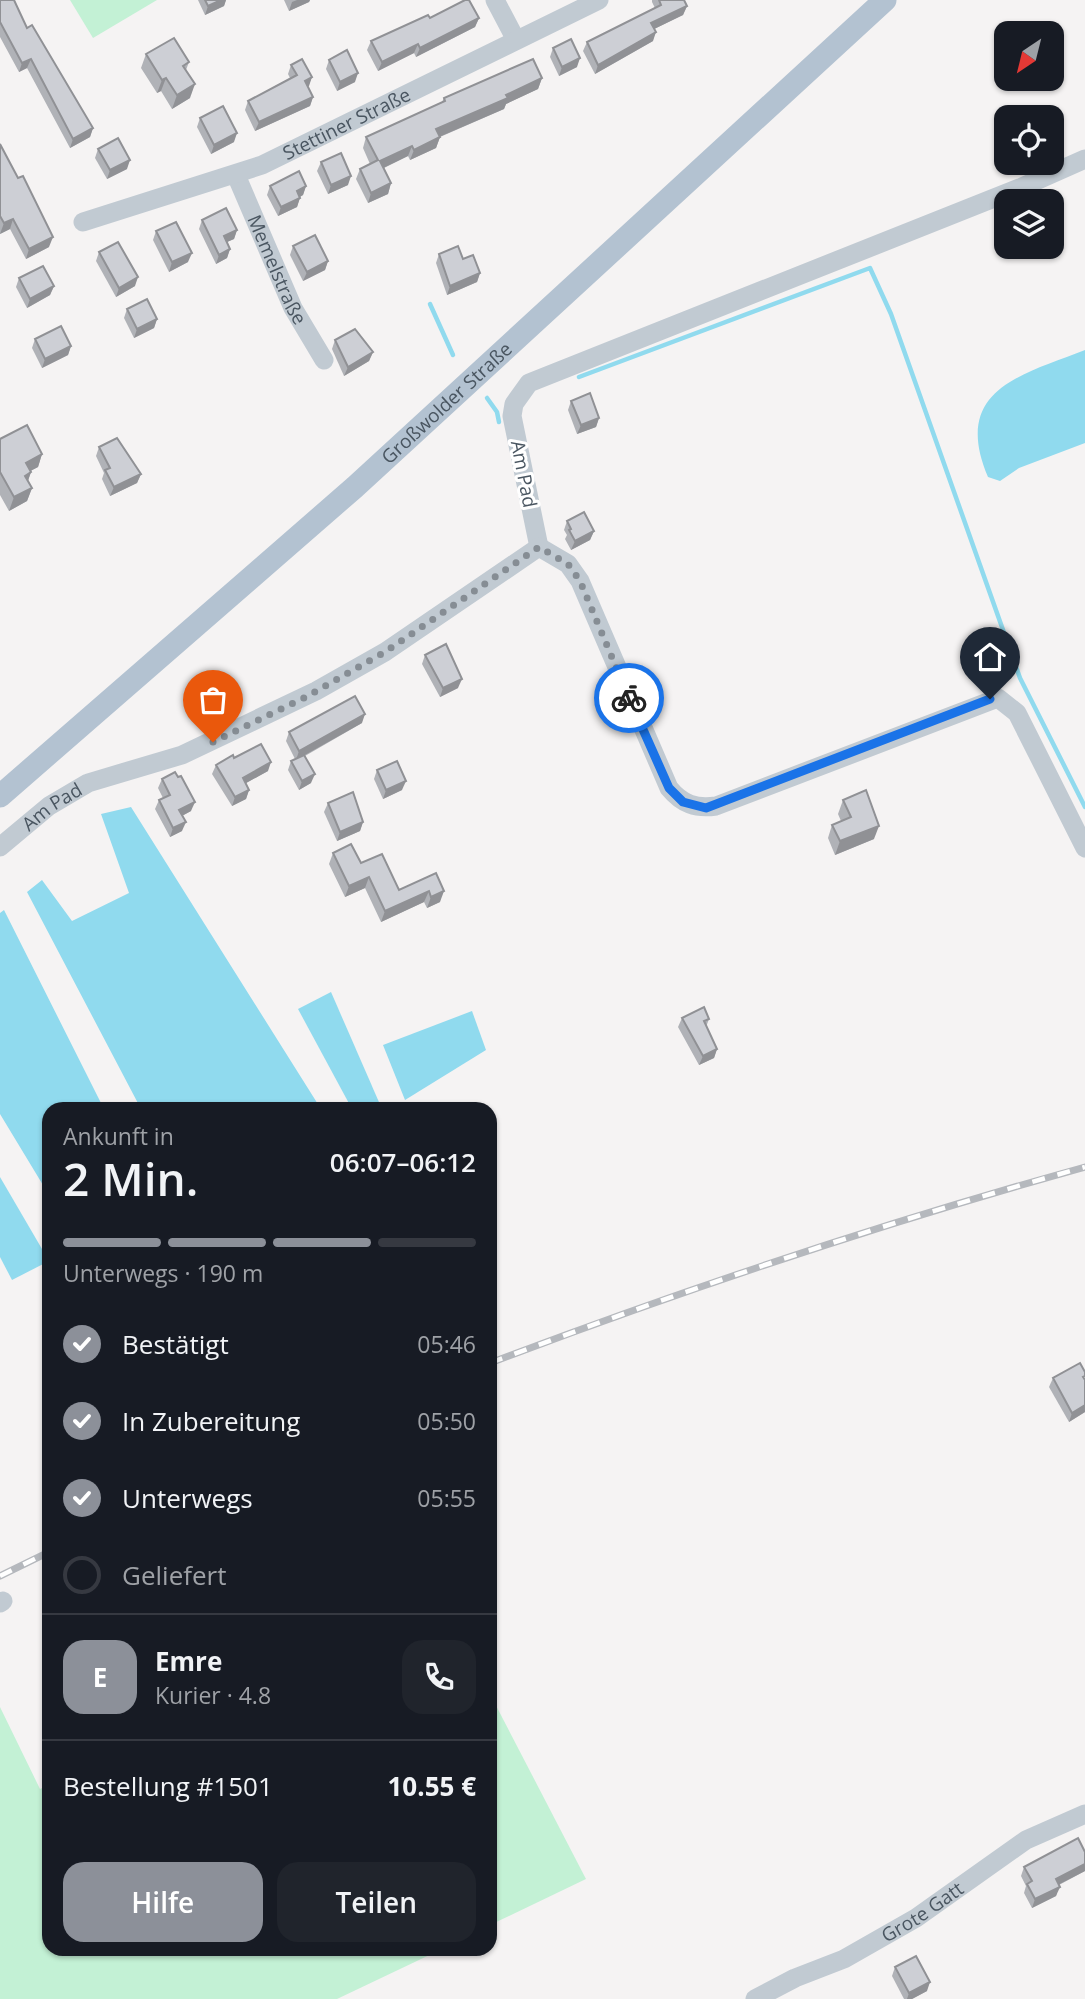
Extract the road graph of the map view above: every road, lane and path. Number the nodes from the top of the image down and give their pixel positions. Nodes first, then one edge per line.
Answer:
1 (495, 0) edge
2 (599, 0) edge
3 (885, 0) edge
4 (516, 40) junction
5 (1085, 159) edge
6 (236, 175) junction
7 (83, 222) dead end
8 (324, 360) dead end
9 (539, 547) junction
10 (0, 796) edge
11 (0, 847) edge
12 (1085, 848) edge
13 (1085, 1814) edge
14 (755, 1999) edge

1 - 4 street
2 - 4 street, Stettiner Straße
3 - 10 main road, Großwolder Straße
4 - 6 street, Stettiner Straße
5 - 9 street, Am Pad
6 - 7 street, Stettiner Straße
6 - 8 street, Memelstraße
9 - 11 street, Am Pad
9 - 12 street
13 - 14 street, Grote Gatt

